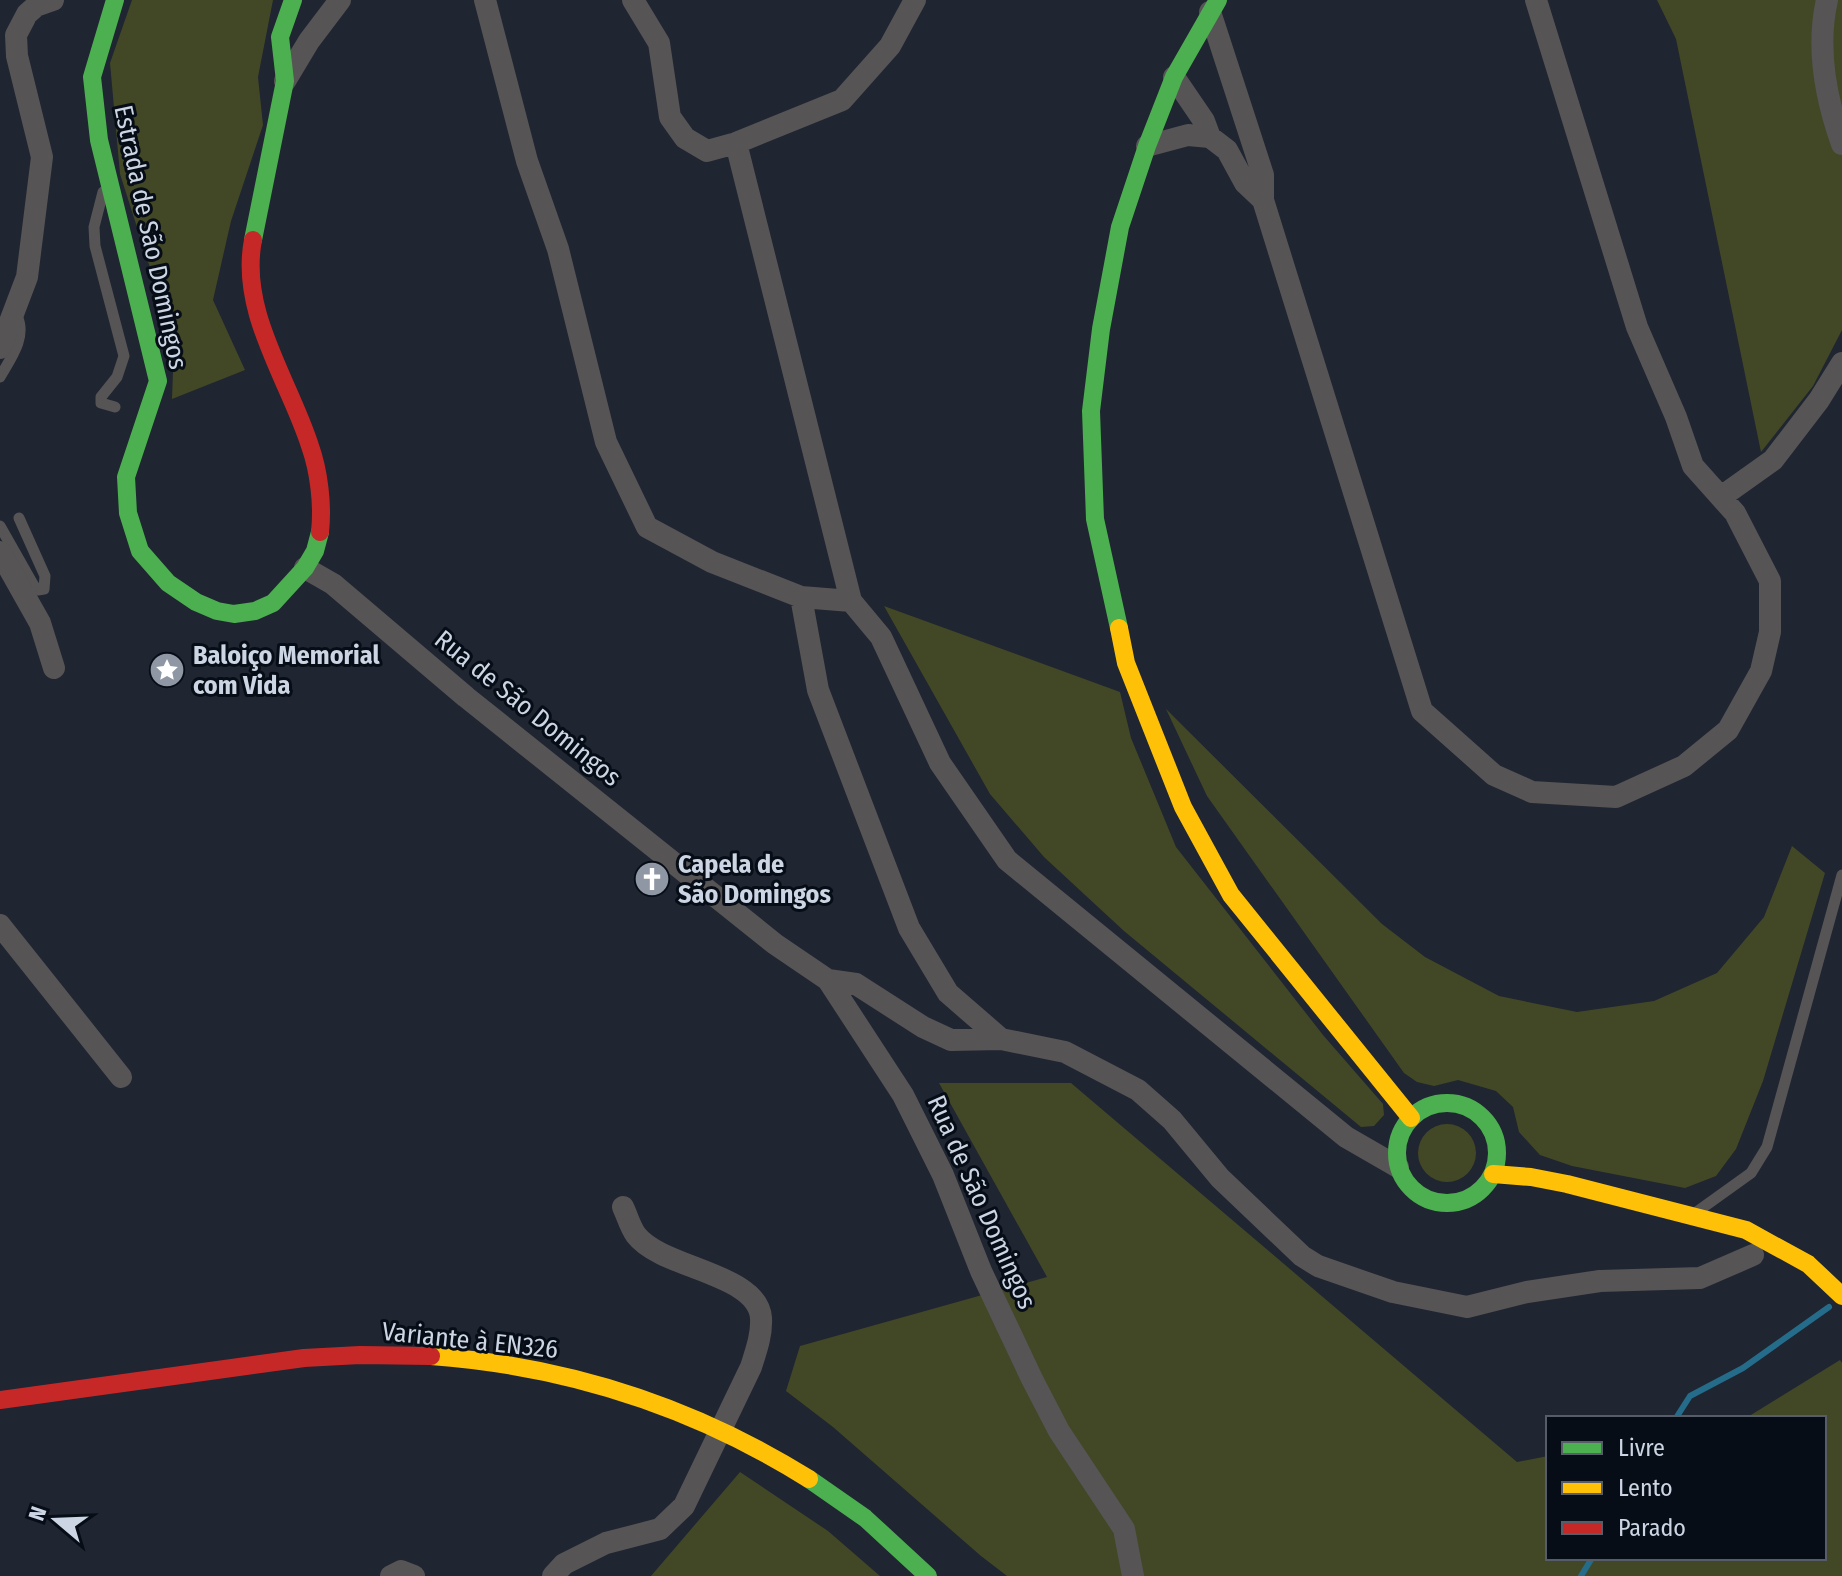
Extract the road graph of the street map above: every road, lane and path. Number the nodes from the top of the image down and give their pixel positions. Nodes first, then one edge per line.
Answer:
1 (53, 0) edge
2 (115, 0) edge
3 (293, 0) edge
4 (340, 0) edge
5 (485, 0) edge
6 (633, 0) edge
7 (915, 0) edge
8 (1536, 0) edge
9 (1827, 0) edge
10 (1214, 6) edge
11 (1174, 77) junction
12 (285, 81) junction
13 (1210, 137) junction
14 (736, 143) junction
15 (1842, 144) edge
16 (1147, 146) junction
17 (108, 180) junction
18 (1263, 200) junction
19 (13, 313) junction
20 (0, 348) edge
21 (1842, 363) edge
22 (0, 377) edge
23 (115, 407) dead end
24 (1721, 497) junction
25 (19, 518) dead end
26 (0, 526) edge
27 (0, 552) edge
28 (305, 568) junction
29 (801, 597) junction
30 (851, 601) junction
31 (54, 668) dead end
32 (1842, 875) edge
33 (0, 925) edge
34 (828, 980) junction
35 (1001, 1039) junction
36 (121, 1077) dead end
37 (1411, 1118) junction
38 (1398, 1167) junction
39 (1493, 1174) junction
40 (623, 1207) dead end
41 (1691, 1216) junction
42 (1753, 1255) dead end
43 (1842, 1296) edge
44 (0, 1400) edge
45 (391, 1576) edge
46 (414, 1576) edge
47 (553, 1576) edge
48 (928, 1576) edge
49 (1133, 1576) edge

1 - 19 street
2 - 17 main road, Estrada de São Domingos
3 - 12 main road, Estrada de São Domingos
4 - 12 street
5 - 29 street
6 - 14 street
7 - 14 street
8 - 24 street
9 - 15 street
10 - 11 main road
10 - 18 street
11 - 13 street
11 - 16 main road
12 - 28 main road, Estrada de São Domingos
13 - 16 street
13 - 18 street
14 - 30 street
16 - 37 main road
17 - 23 lane
17 - 28 main road, Estrada de São Domingos
18 - 24 street
19 - 20 street
19 - 22 lane
21 - 24 street
25 - 26 lane
27 - 31 street
28 - 34 street, Rua de São Domingos
29 - 30 street
29 - 35 street
30 - 38 street
32 - 41 lane
33 - 36 street
34 - 35 street
34 - 49 street, Rua de São Domingos
35 - 42 street
37 - 38 main road
37 - 39 main road
38 - 39 main road
39 - 41 main road
40 - 47 street
41 - 43 main road
44 - 48 main road, Variante à EN326
45 - 46 street

